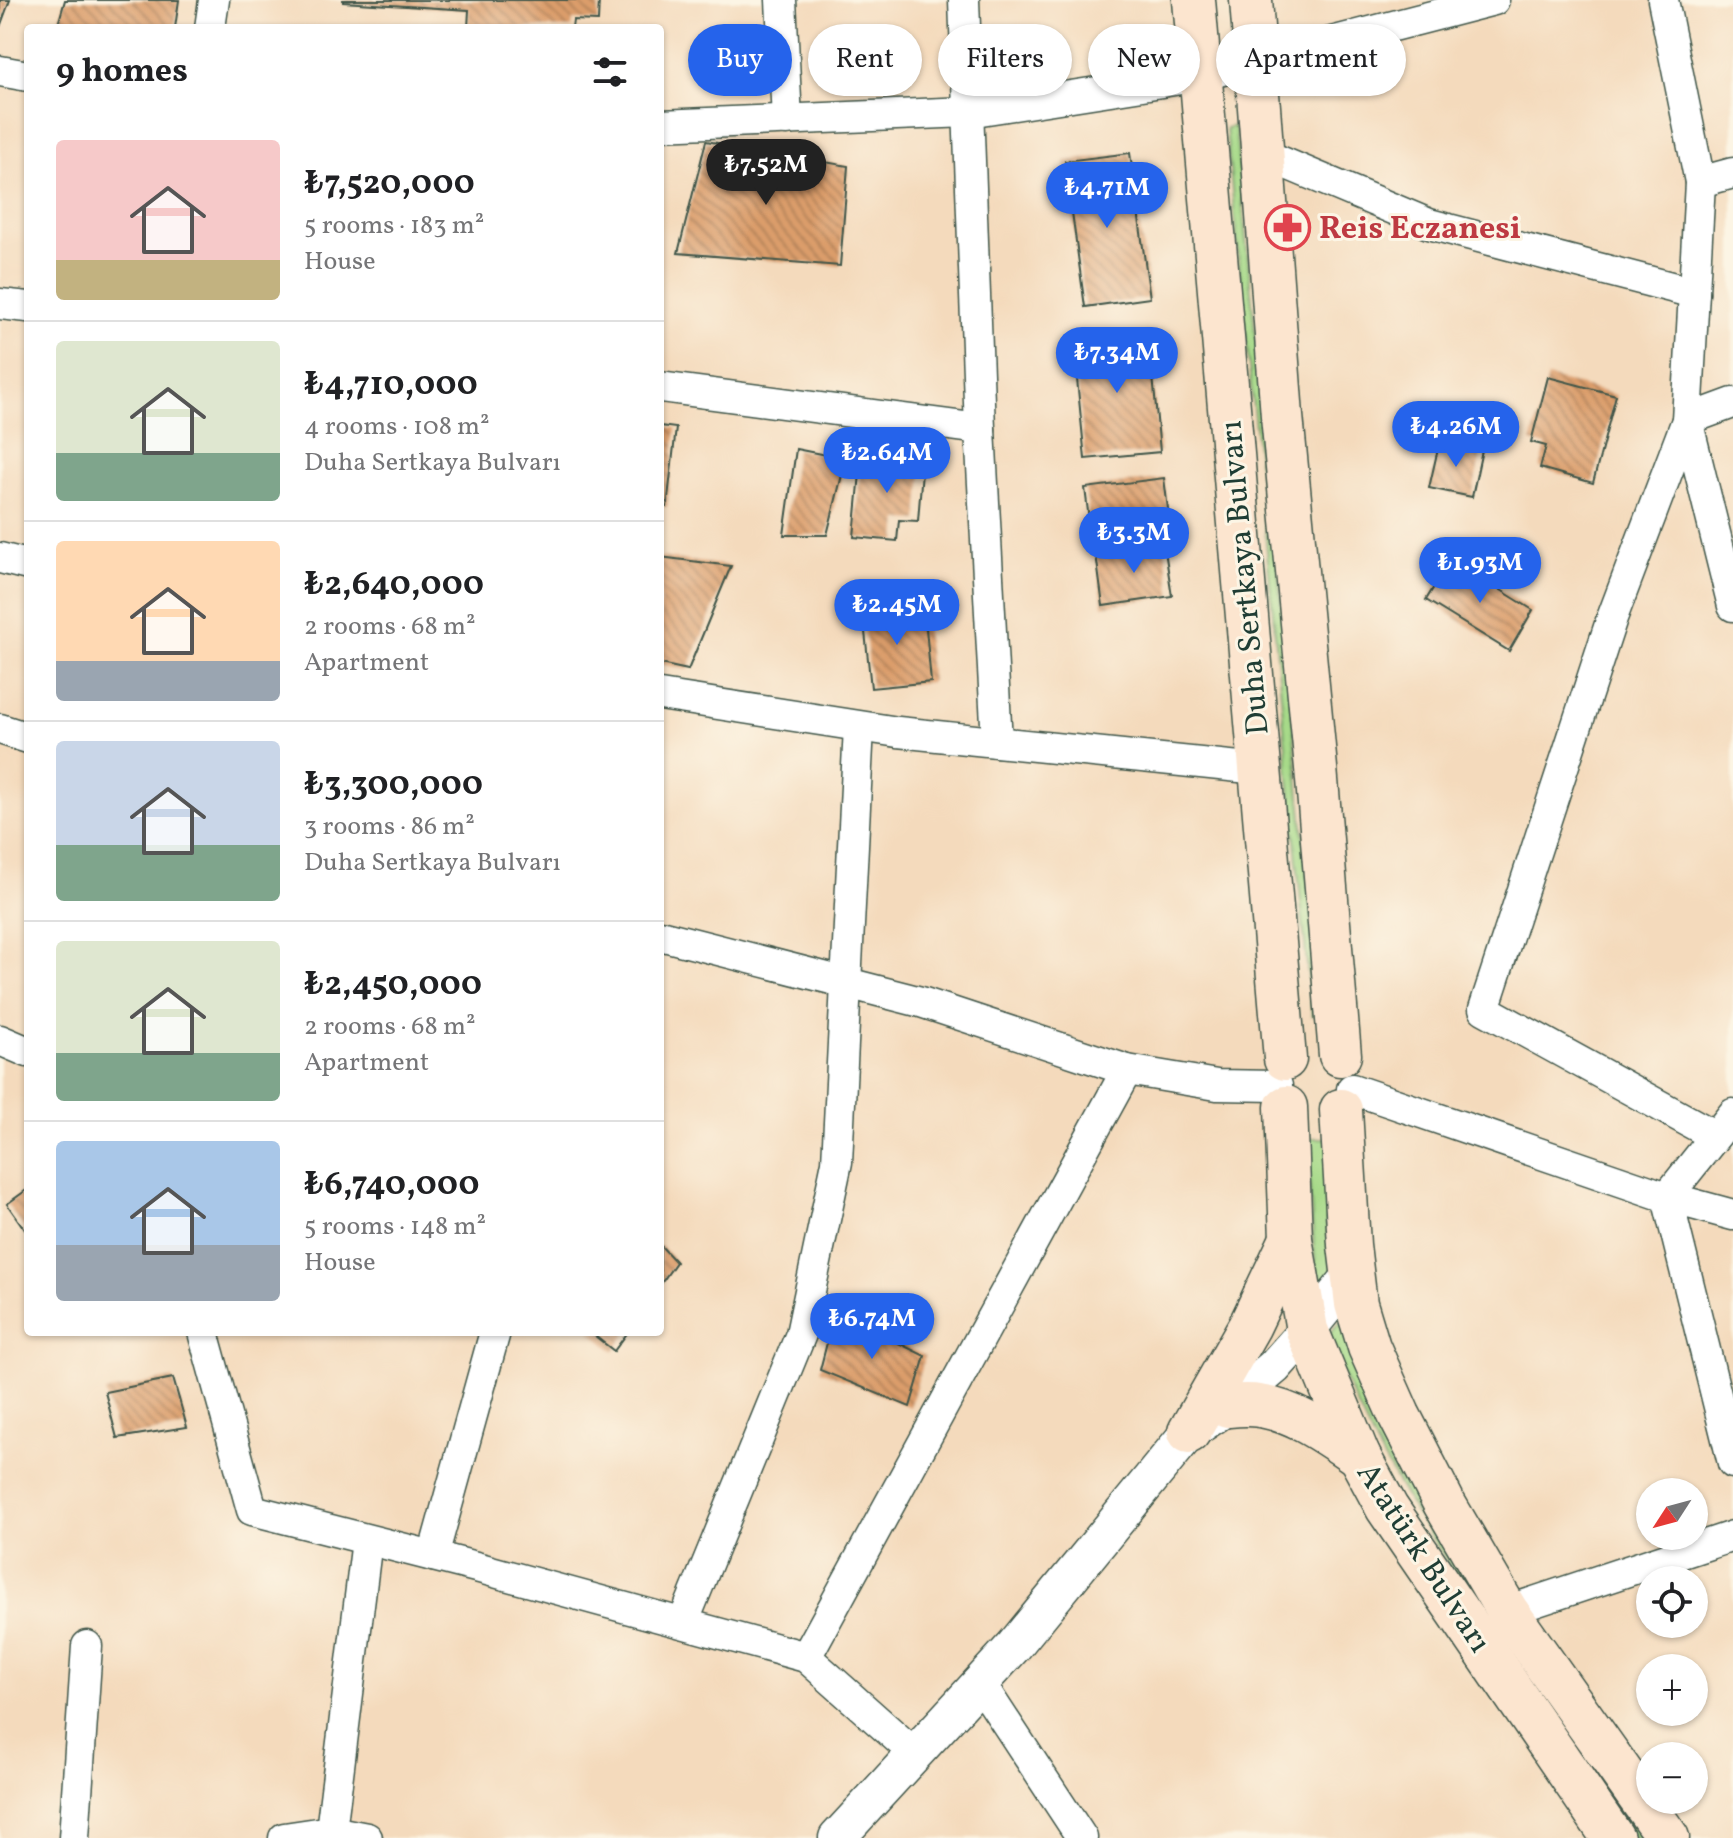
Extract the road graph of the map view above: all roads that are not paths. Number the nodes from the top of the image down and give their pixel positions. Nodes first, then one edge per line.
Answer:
1 (214, 0) edge
2 (781, 0) edge
3 (964, 0) edge
4 (1194, 0) edge
5 (1251, 0) edge
6 (1494, 0) edge
7 (1663, 0) edge
8 (211, 24) edge
9 (1196, 24) edge
10 (1253, 24) edge
11 (1402, 24) edge
12 (0, 71) edge
13 (1216, 72) edge
14 (24, 75) edge
15 (1200, 76) joint
16 (1088, 93) edge
17 (1259, 96) edge
18 (968, 112) junction
19 (787, 120) junction
20 (664, 125) edge
21 (1263, 154) junction
22 (1733, 173) edge
23 (1700, 182) junction
24 (1694, 293) junction
25 (0, 304) edge
26 (24, 307) edge
27 (664, 388) edge
28 (1733, 403) edge
29 (1687, 420) junction
30 (980, 429) junction
31 (0, 558) edge
32 (24, 564) edge
33 (1733, 606) edge
34 (664, 696) edge
35 (859, 727) junction
36 (0, 729) edge
37 (24, 737) edge
38 (997, 742) junction
39 (1259, 769) junction
40 (664, 936) edge
41 (846, 983) junction
42 (0, 1040) edge
43 (24, 1050) edge
44 (1127, 1070) junction
45 (1283, 1084) junction
46 (1344, 1085) junction
47 (1724, 1125) edge
48 (1667, 1197) junction
49 (1733, 1215) edge
50 (1291, 1239) junction
51 (1352, 1275) junction
52 (1307, 1330) junction
53 (204, 1336) edge
54 (494, 1336) edge
55 (1228, 1406) junction
56 (1189, 1432) junction
57 (1359, 1456) junction
58 (1733, 1463) edge
59 (1733, 1536) edge
60 (367, 1540) junction
61 (433, 1556) junction
62 (1507, 1611) junction
63 (683, 1623) junction
64 (87, 1646) dead end
65 (806, 1657) junction
66 (980, 1683) junction
67 (915, 1754) junction
68 (331, 1831) junction
69 (74, 1838) edge
70 (284, 1838) edge
71 (367, 1838) edge
72 (837, 1838) edge
73 (1082, 1838) edge
74 (1613, 1838) edge
75 (1668, 1838) edge

1 - 8 street
2 - 19 street
3 - 18 street
4 - 9 main road, Duha Sertkaya Bulvarı
5 - 10 main road, Duha Sertkaya Bulvarı
6 - 11 street
7 - 23 street
12 - 14 street
13 - 15 street
15 - 39 main road, Duha Sertkaya Bulvarı
16 - 18 street
17 - 21 main road, Duha Sertkaya Bulvarı
18 - 19 street
18 - 30 street
19 - 20 street
21 - 24 street
21 - 46 main road, Duha Sertkaya Bulvarı
22 - 23 street
23 - 24 street
24 - 29 street
25 - 26 street
27 - 30 street
28 - 29 street
29 - 33 street
29 - 47 street
30 - 38 street
31 - 32 street
34 - 35 street
35 - 38 street
35 - 41 street
36 - 37 street
38 - 39 street
39 - 45 main road, Duha Sertkaya Bulvarı
40 - 41 street
41 - 44 street
41 - 63 street
42 - 43 street
44 - 45 street
44 - 65 street
45 - 46 main road
45 - 46 main road
45 - 50 main road, Atatürk Bulvarı
46 - 48 street
46 - 51 main road, Duha Sertkaya Bulvarı
47 - 48 street
48 - 49 street
48 - 58 street
50 - 52 main road, Atatürk Bulvarı
50 - 56 main road
51 - 52 street
51 - 62 main road, Duha Sertkaya Bulvarı
52 - 55 street
52 - 57 main road, Atatürk Bulvarı
53 - 60 street
54 - 61 street
55 - 56 street
55 - 57 main road
56 - 66 street
57 - 74 main road, Atatürk Bulvarı
59 - 62 street
60 - 61 street
60 - 68 street
61 - 63 street
62 - 75 main road, Duha Sertkaya Bulvarı
63 - 65 street
64 - 69 street
65 - 67 street
66 - 67 street
66 - 73 street
67 - 72 street
68 - 70 street
68 - 71 street

